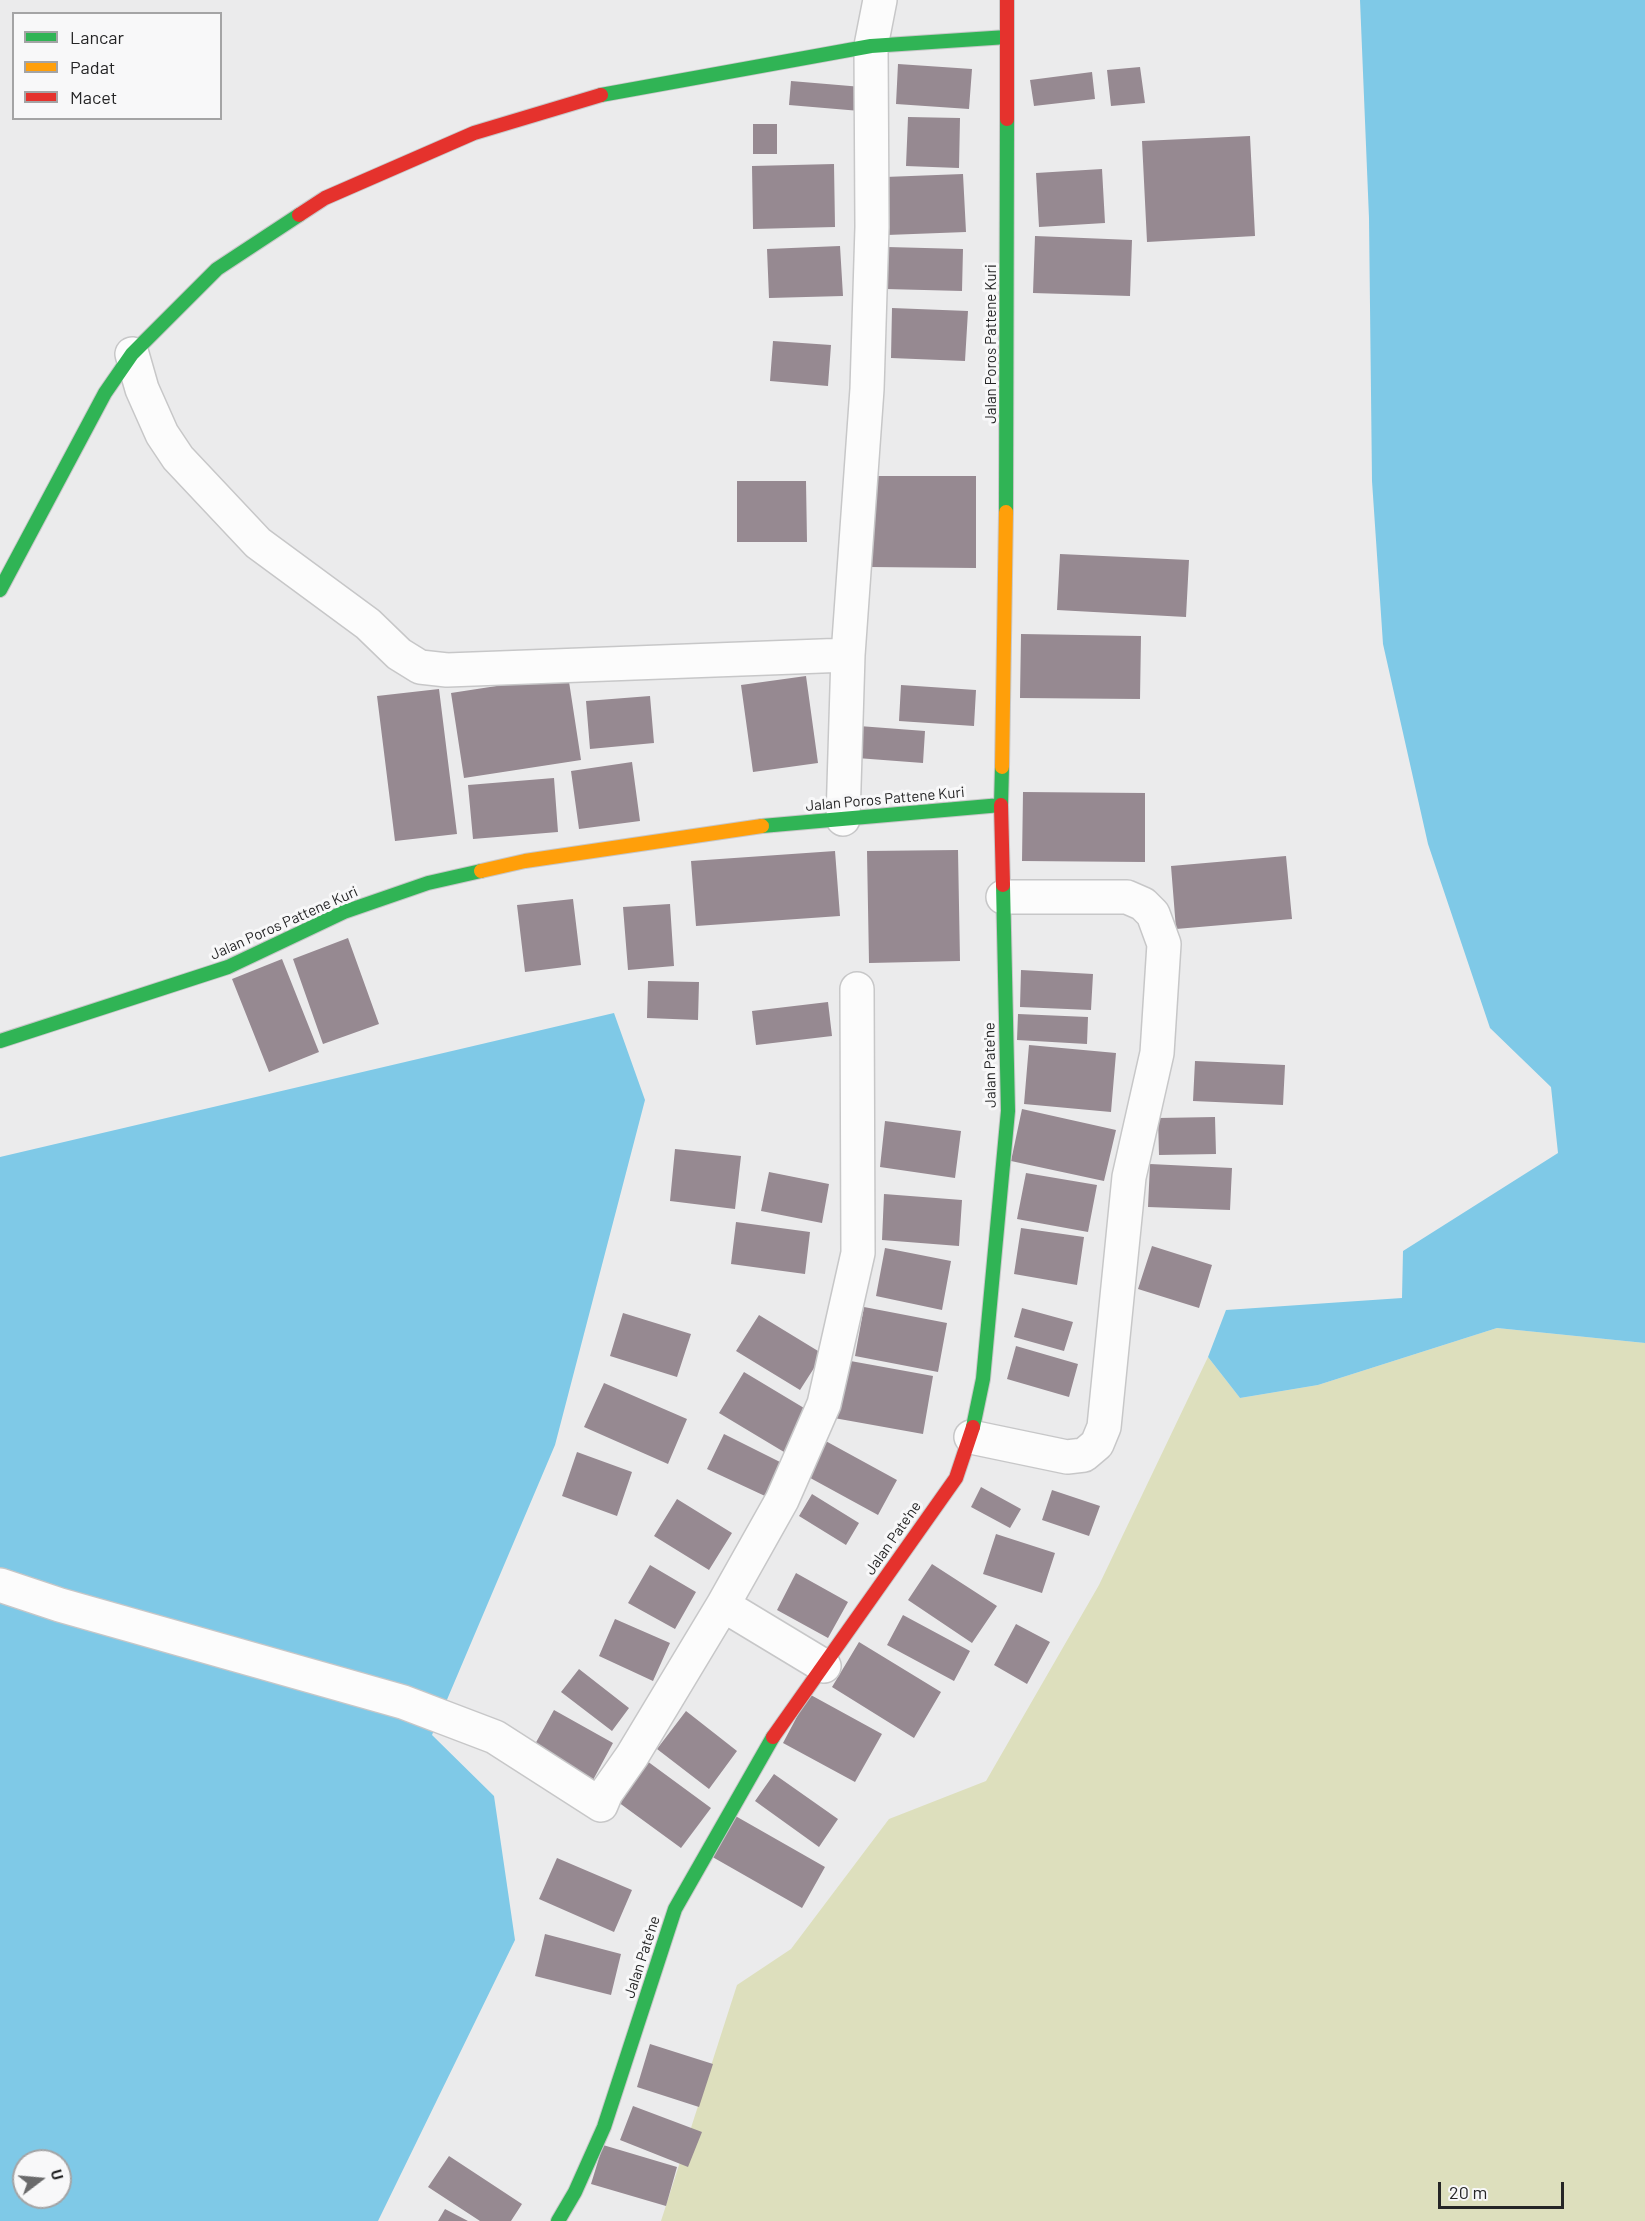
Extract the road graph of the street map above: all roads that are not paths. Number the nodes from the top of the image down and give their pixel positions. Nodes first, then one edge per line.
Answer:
1 (880, 0) edge
2 (1007, 0) edge
3 (1007, 37) junction
4 (871, 46) junction
5 (132, 354) junction
6 (0, 590) edge
7 (848, 655) junction
8 (1001, 805) junction
9 (843, 819) junction
10 (1003, 897) junction
11 (857, 989) dead end
12 (0, 1041) edge
13 (971, 1437) junction
14 (0, 1585) edge
15 (723, 1605) junction
16 (824, 1666) junction
17 (558, 2221) edge

1 - 4 street
2 - 3 street, Jalan Poros Pattene Kuri
3 - 4 street
3 - 8 street, Jalan Poros Pattene Kuri
4 - 5 street
4 - 7 street
5 - 6 street
5 - 7 street
7 - 9 street
8 - 9 street, Jalan Poros Pattene Kuri
8 - 10 street, Jalan Pate'ne
9 - 12 street, Jalan Poros Pattene Kuri
10 - 13 street, Jalan Pate'ne
10 - 13 street
11 - 15 street
13 - 16 street, Jalan Pate'ne
14 - 15 street
15 - 16 street
16 - 17 street, Jalan Pate'ne

